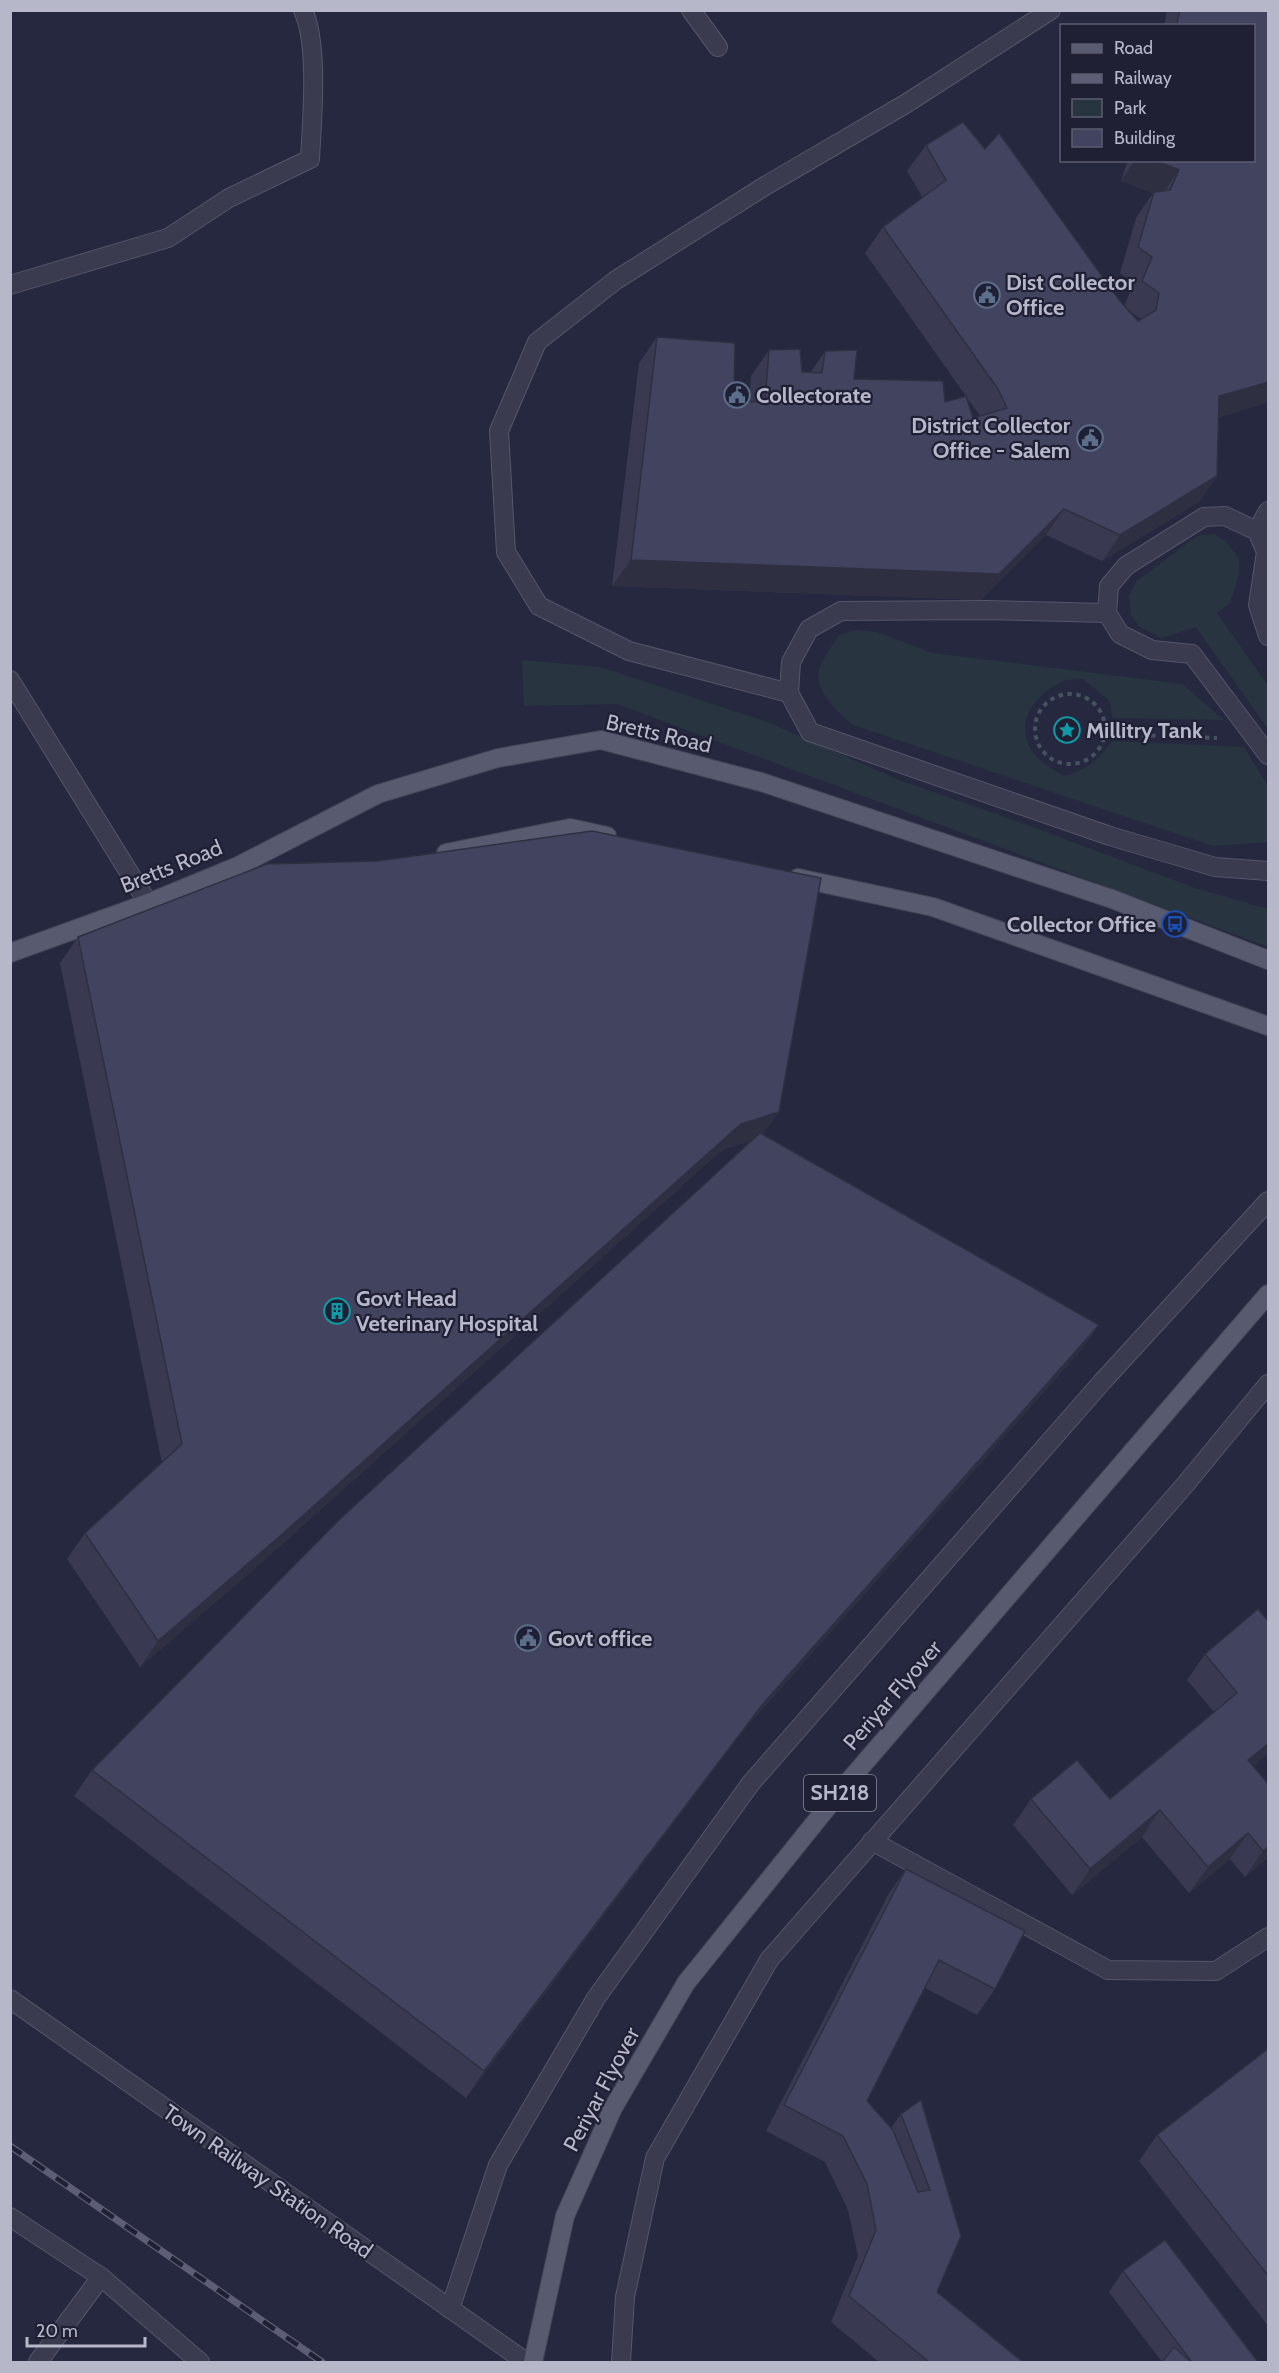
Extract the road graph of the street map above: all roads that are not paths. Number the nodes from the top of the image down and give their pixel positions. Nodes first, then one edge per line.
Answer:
1 (303, 10) edge
2 (691, 10) edge
3 (1051, 10) edge
4 (718, 46) dead end
5 (10, 285) edge
6 (1269, 511) edge
7 (1257, 531) junction
8 (1107, 613) junction
9 (1269, 636) edge
10 (10, 680) edge
11 (789, 693) junction
12 (1269, 755) edge
13 (628, 841) edge
14 (430, 856) edge
15 (283, 864) edge
16 (238, 866) junction
17 (1269, 871) edge
18 (780, 874) edge
19 (148, 903) junction
20 (10, 952) edge
21 (1269, 960) edge
22 (1269, 1026) edge
23 (1269, 1201) edge
24 (1269, 1294) edge
25 (1269, 1384) edge
26 (872, 1841) junction
27 (1269, 1937) edge
28 (10, 1999) edge
29 (10, 2217) edge
30 (101, 2277) junction
31 (450, 2309) junction
32 (38, 2362) edge
33 (200, 2362) edge
34 (526, 2362) edge
35 (533, 2362) edge
36 (621, 2362) edge

1 - 5 street
2 - 4 street
3 - 11 street
6 - 7 street
7 - 8 street
7 - 9 street
8 - 11 street
8 - 12 street
10 - 19 street
11 - 17 street
13 - 14 main road
15 - 16 main road
16 - 19 main road, Bretts Road
16 - 21 main road, Bretts Road
18 - 22 main road
19 - 20 main road, Bretts Road
23 - 31 street
24 - 35 main road, Periyar Flyover / SH218
25 - 26 street
26 - 27 street
26 - 36 street
28 - 31 street, Town Railway Station Road
29 - 30 street
30 - 32 street
30 - 33 street
31 - 34 street, Town Railway Station Road

